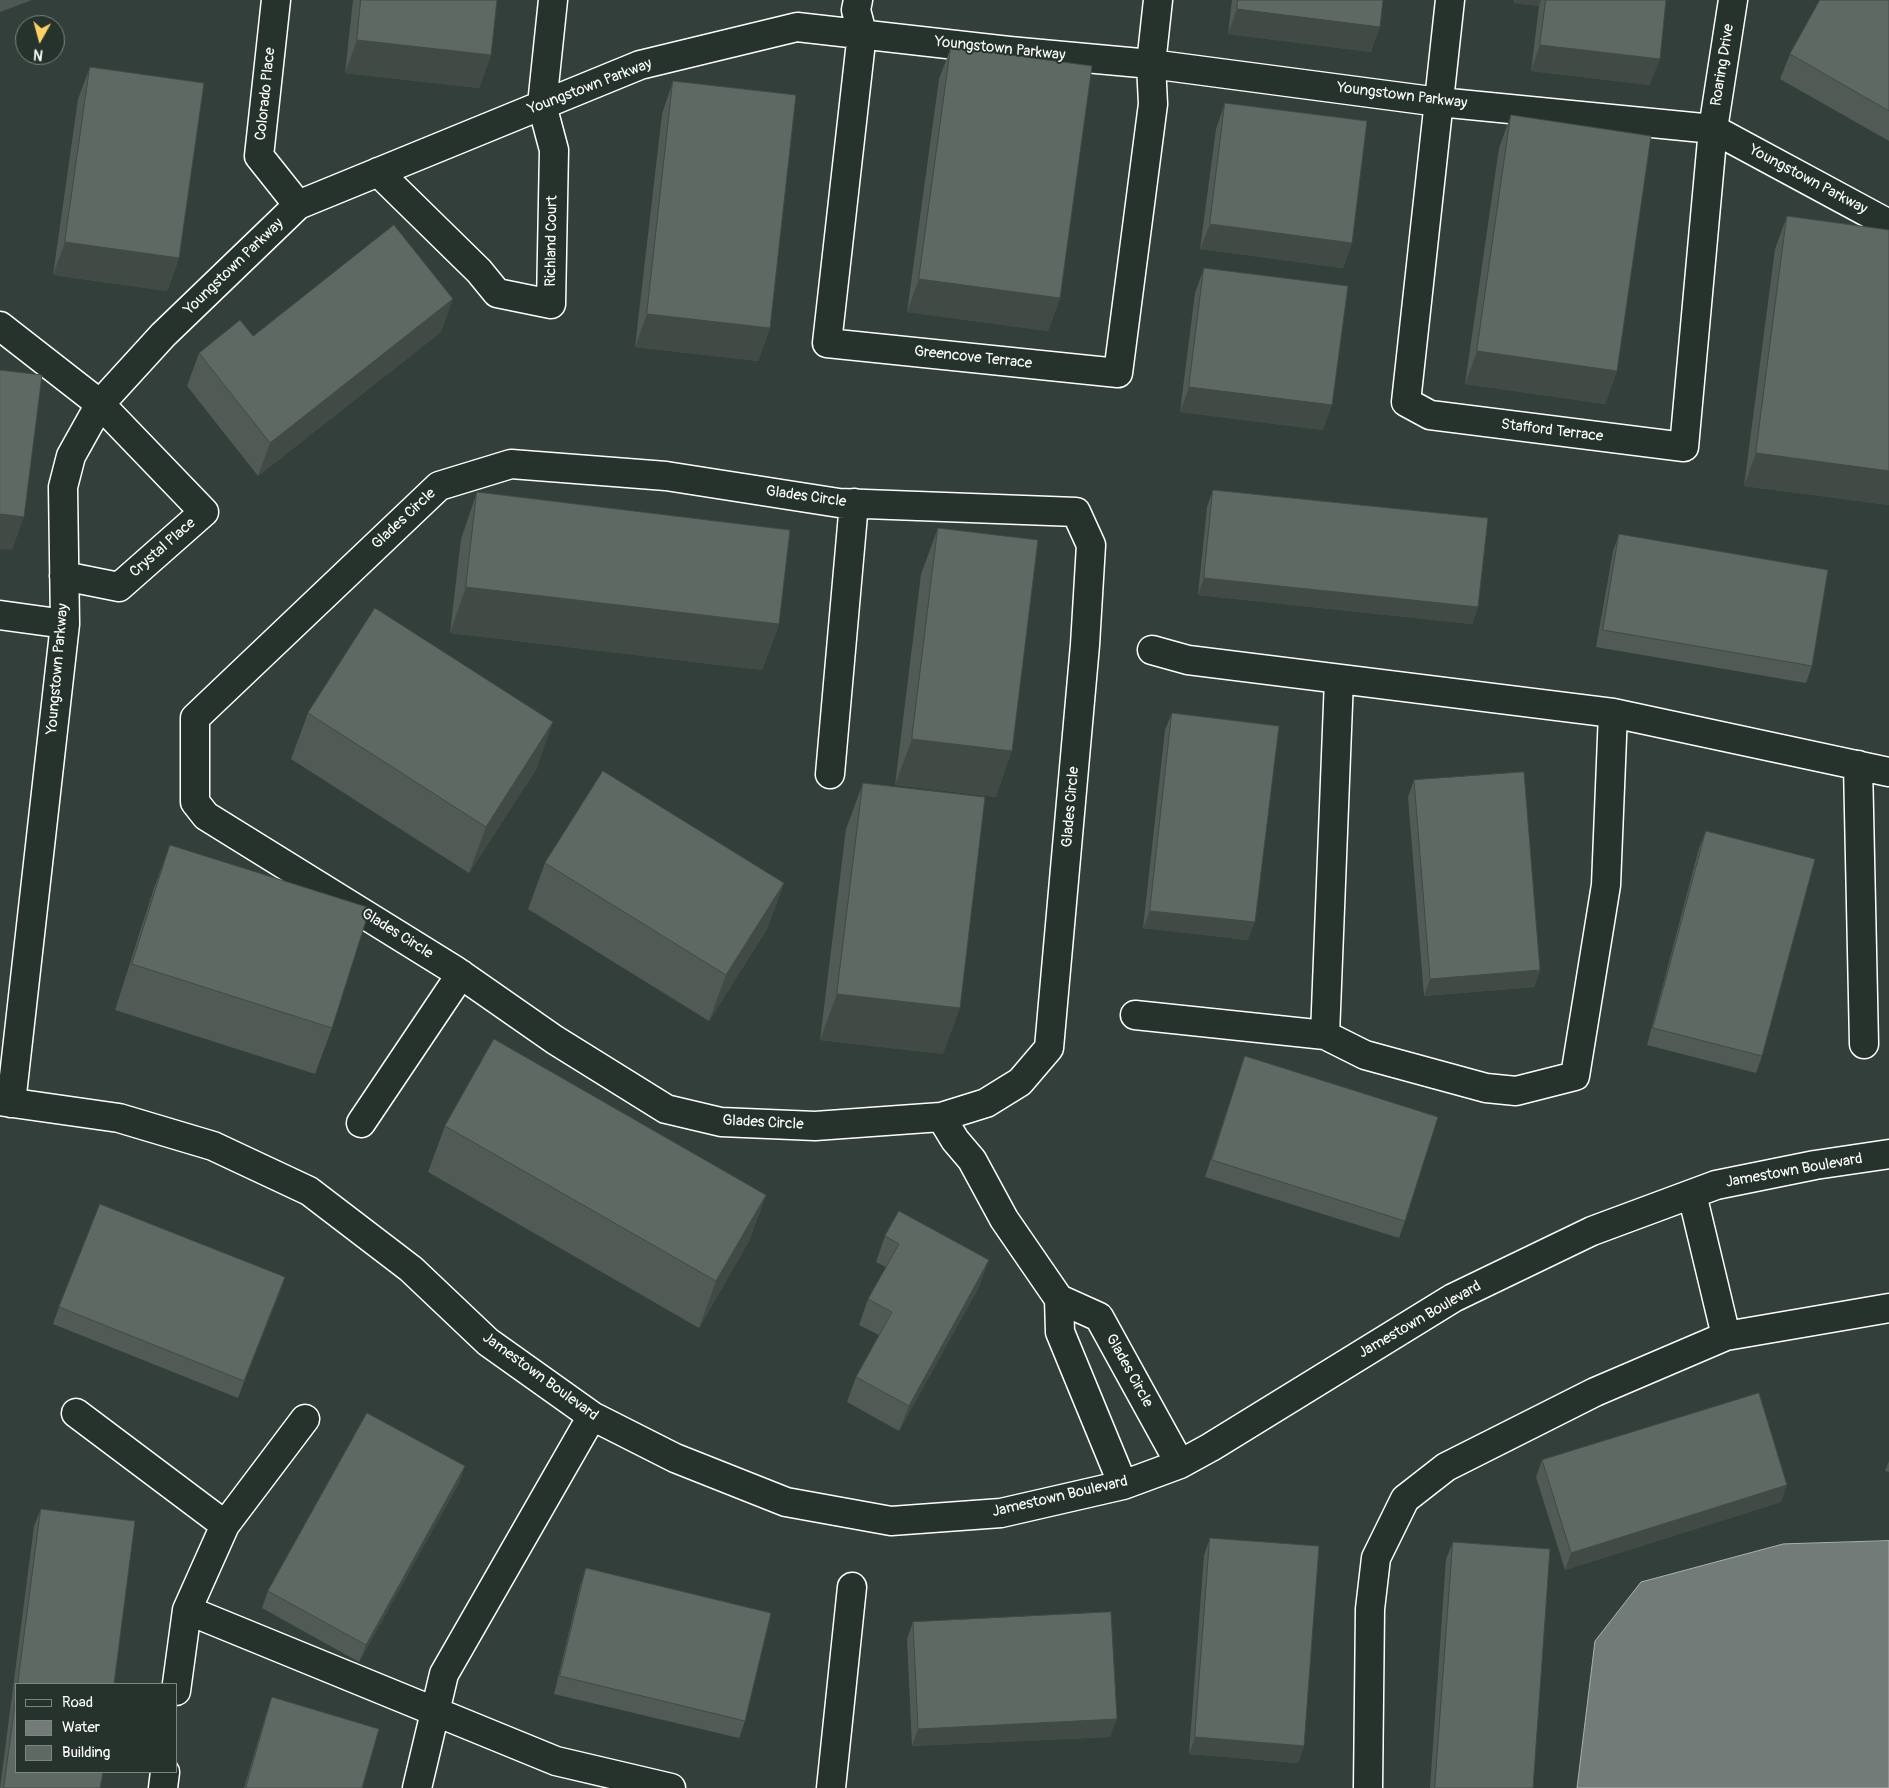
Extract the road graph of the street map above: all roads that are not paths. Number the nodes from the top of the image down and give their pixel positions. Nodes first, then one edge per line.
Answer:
1 (276, 0) edge
2 (553, 0) edge
3 (858, 0) edge
4 (1158, 0) edge
5 (1450, 0) edge
6 (1733, 0) edge
7 (862, 33) junction
8 (1151, 64) junction
9 (1439, 102) junction
10 (542, 105) junction
11 (1714, 129) junction
12 (378, 172) junction
13 (298, 205) junction
14 (1889, 224) edge
15 (0, 326) edge
16 (100, 404) junction
17 (854, 503) junction
18 (64, 576) junction
19 (0, 615) edge
20 (65, 624) junction
21 (1152, 650) dead end
22 (1339, 679) junction
23 (1613, 713) junction
24 (1858, 766) junction
25 (1889, 772) edge
26 (830, 774) dead end
27 (461, 974) junction
28 (1135, 1015) dead end
29 (1325, 1035) junction
30 (1864, 1044) dead end
31 (5, 1102) edge
32 (941, 1117) junction
33 (361, 1123) dead end
34 (1889, 1154) edge
35 (1692, 1194) junction
36 (1059, 1299) junction
37 (1889, 1308) edge
38 (1726, 1336) junction
39 (76, 1413) dead end
40 (592, 1416) junction
41 (304, 1419) dead end
42 (1180, 1464) junction
43 (1123, 1485) junction
44 (225, 1526) junction
45 (852, 1587) dead end
46 (188, 1610) junction
47 (177, 1683) edge
48 (436, 1711) junction
49 (165, 1773) edge
50 (163, 1788) edge
51 (417, 1788) edge
52 (671, 1788) edge
53 (831, 1788) edge
54 (1368, 1788) edge

1 - 13 street, Colorado Place
2 - 10 street
3 - 7 street
4 - 8 street
5 - 9 street
6 - 11 street, Roaring Drive
7 - 8 street, Youngstown Parkway
7 - 8 street, Greencove Terrace
7 - 10 street, Youngstown Parkway
8 - 9 street, Youngstown Parkway
9 - 11 street, Youngstown Parkway
9 - 11 street, Stafford Terrace
10 - 12 street, Youngstown Parkway
10 - 12 street, Richland Court
11 - 14 street, Youngstown Parkway
12 - 13 street, Youngstown Parkway
13 - 16 street, Youngstown Parkway
15 - 16 street
16 - 18 street, Youngstown Parkway
16 - 18 street, Crystal Place
17 - 26 street
17 - 27 street, Glades Circle
17 - 32 street, Glades Circle
18 - 20 street, Youngstown Parkway
19 - 20 street
20 - 31 street, Youngstown Parkway
21 - 22 street
22 - 23 street
22 - 29 street
23 - 24 street
23 - 29 street
24 - 25 street
24 - 30 street
27 - 32 street, Glades Circle
27 - 33 street
28 - 29 street
31 - 40 street, Jamestown Boulevard
32 - 36 street
34 - 35 street, Jamestown Boulevard
35 - 38 street
35 - 42 street, Jamestown Boulevard
36 - 42 street, Glades Circle
36 - 43 street
37 - 38 street
38 - 54 street
39 - 44 street
40 - 43 street, Jamestown Boulevard
40 - 48 street
41 - 44 street
42 - 43 street, Jamestown Boulevard
44 - 46 street
45 - 53 street
46 - 47 street
46 - 48 street
48 - 51 street
48 - 52 street
49 - 50 street

